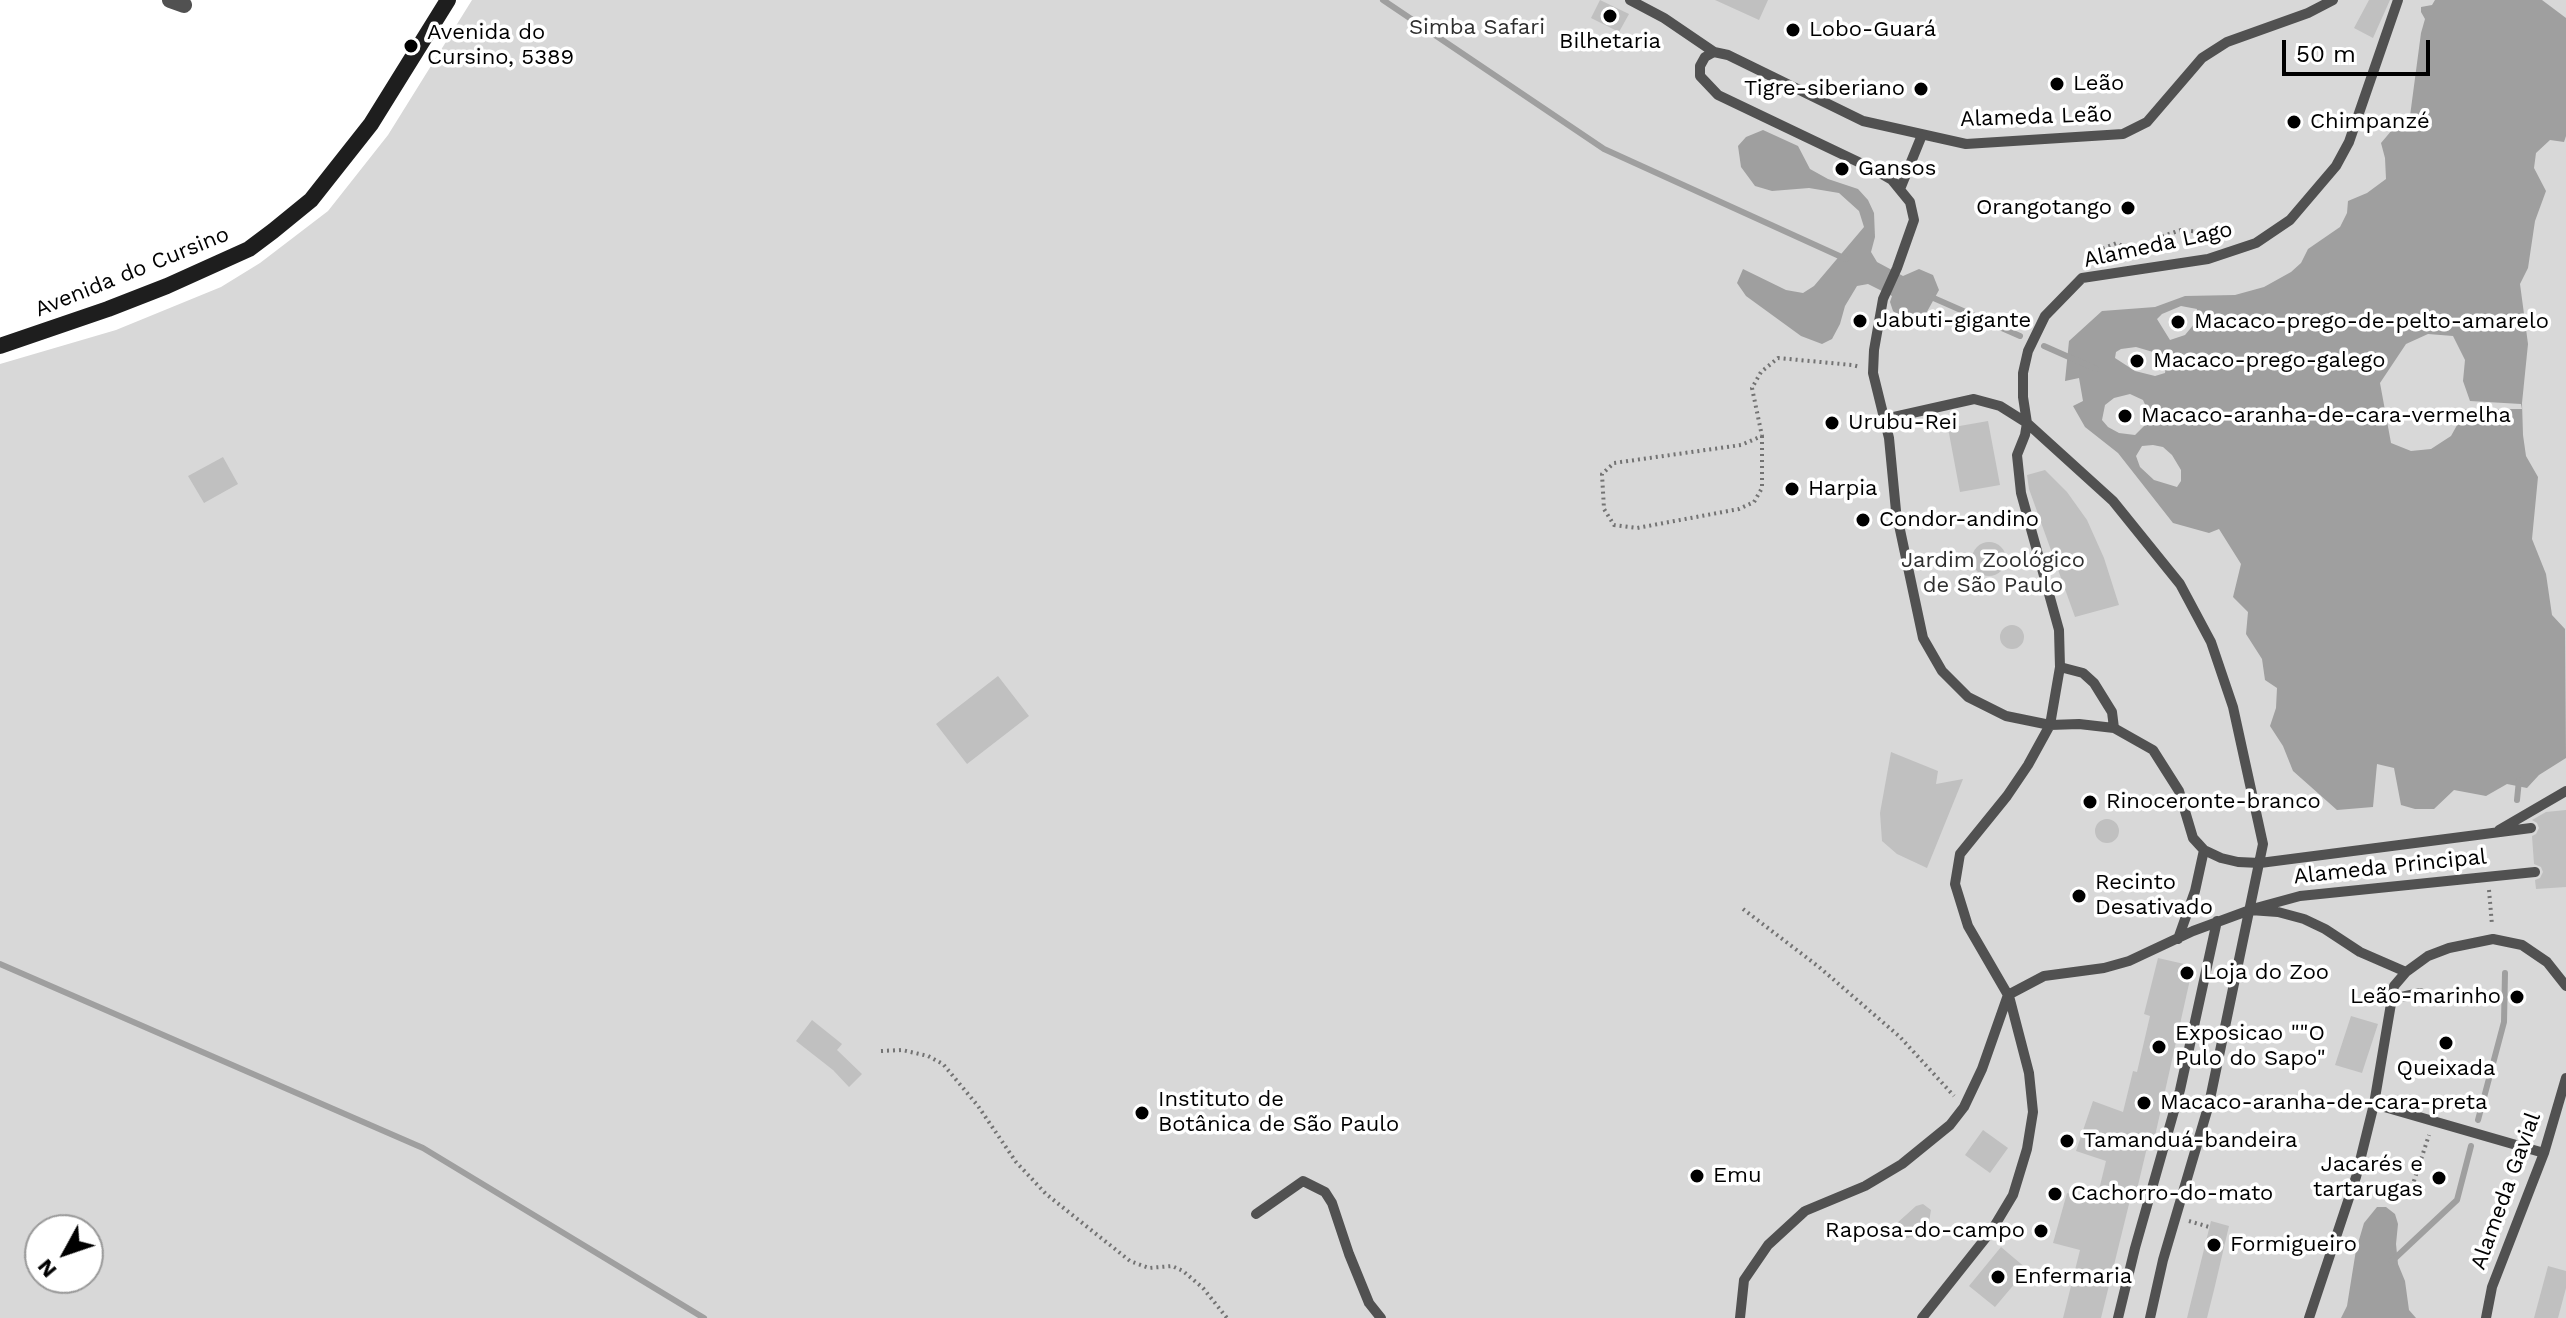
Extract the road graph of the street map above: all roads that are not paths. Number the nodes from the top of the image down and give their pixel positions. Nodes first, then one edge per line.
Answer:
1 (448, 0) edge
2 (1630, 0) edge
3 (2333, 0) edge
4 (2398, 0) edge
5 (1714, 52) junction
6 (1922, 135) junction
7 (1900, 189) junction
8 (0, 346) edge
9 (1885, 419) junction
10 (2027, 423) junction
11 (2060, 667) junction
12 (2050, 725) junction
13 (2114, 728) junction
14 (2566, 791) edge
15 (2531, 828) dead end
16 (2496, 832) junction
17 (2204, 850) junction
18 (2260, 863) junction
19 (2535, 872) dead end
20 (2250, 910) junction
21 (2217, 921) junction
22 (2178, 939) junction
23 (2406, 972) junction
24 (2566, 986) edge
25 (2420, 993) dead end
26 (2008, 995) junction
27 (2392, 999) junction
28 (2566, 1078) edge
29 (2374, 1104) junction
30 (2544, 1153) junction
31 (1256, 1214) dead end
32 (1379, 1317) edge
33 (1740, 1318) edge
34 (1922, 1318) edge
35 (2118, 1318) edge
36 (2150, 1318) edge
37 (2309, 1318) edge
38 (2486, 1318) edge

1 - 8 main road, Avenida do Cursino
2 - 5 lane, Alameda Leão
3 - 6 lane, Alameda Leão
4 - 10 lane, Alameda Lago
5 - 6 lane, Alameda Leão
5 - 7 lane
6 - 7 lane
7 - 9 lane
9 - 10 lane
9 - 12 lane
10 - 11 lane, Alameda Lago
10 - 18 lane
11 - 12 lane
11 - 13 lane
12 - 13 lane
12 - 26 lane
13 - 17 lane
14 - 16 lane
15 - 16 lane, Alameda Principal
16 - 18 lane, Alameda Principal
17 - 18 lane, Alameda Principal
17 - 22 lane
18 - 20 lane
19 - 20 lane, Alameda Principal
20 - 21 lane, Alameda Principal
20 - 23 lane
20 - 36 lane
21 - 22 lane, Alameda Principal
21 - 35 lane
22 - 26 lane
23 - 24 lane
23 - 27 lane
25 - 27 lane
26 - 33 lane
26 - 34 lane
27 - 29 lane
28 - 30 lane, Alameda Gavial
29 - 30 lane
29 - 37 lane
30 - 38 lane, Alameda Gavial
31 - 32 lane

